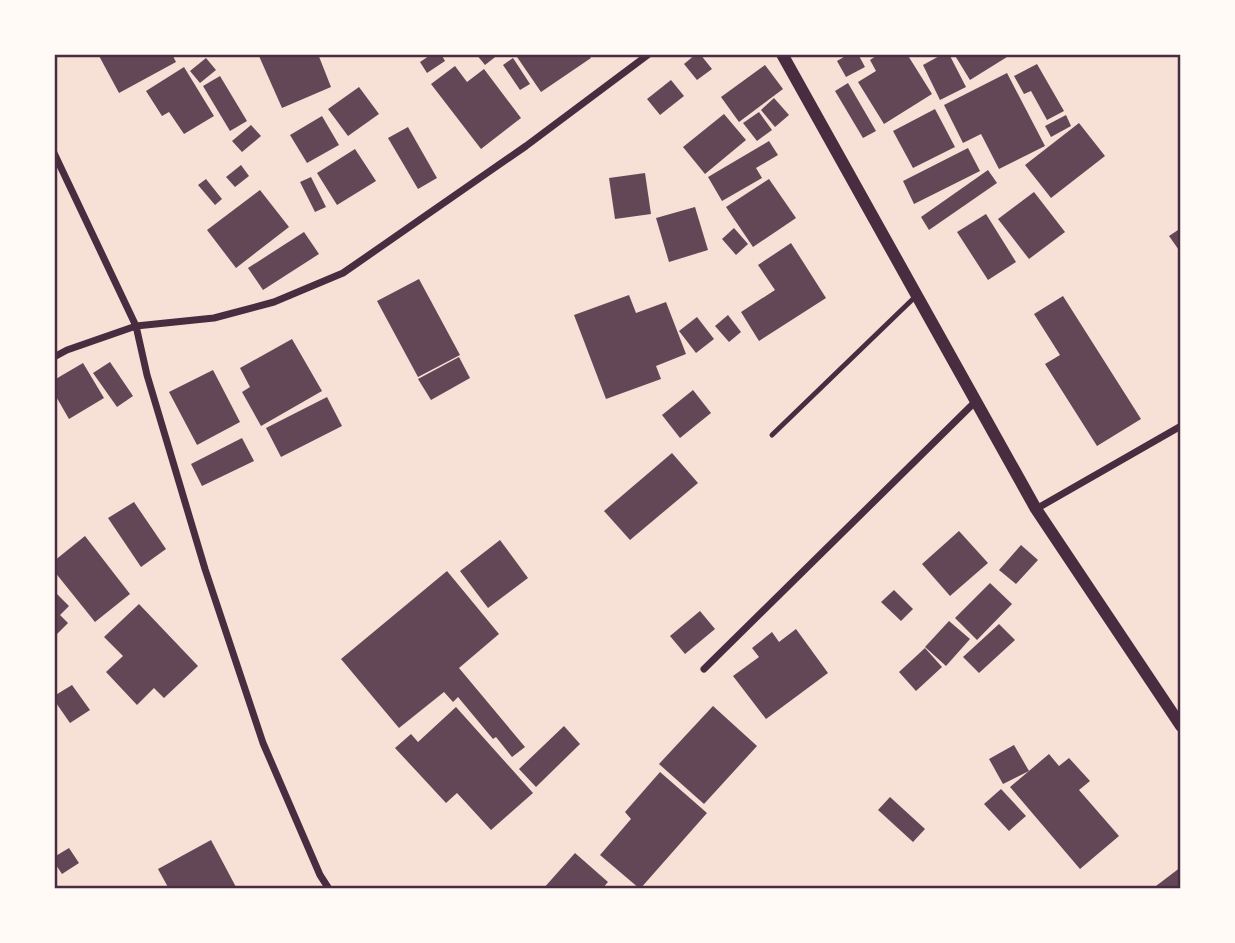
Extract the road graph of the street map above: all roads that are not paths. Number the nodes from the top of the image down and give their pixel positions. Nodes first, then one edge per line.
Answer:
1 (649, 54) edge
2 (782, 54) edge
3 (54, 153) edge
4 (916, 295) junction
5 (136, 326) junction
6 (54, 357) edge
7 (976, 401) junction
8 (1181, 426) edge
9 (772, 435) dead end
10 (1036, 509) junction
11 (704, 669) dead end
12 (1181, 726) edge
13 (330, 889) edge

1 - 5 street
2 - 4 street
3 - 5 street
4 - 7 street
4 - 9 lane
5 - 6 street
5 - 13 street
7 - 10 street
7 - 11 street
8 - 10 street
10 - 12 street

